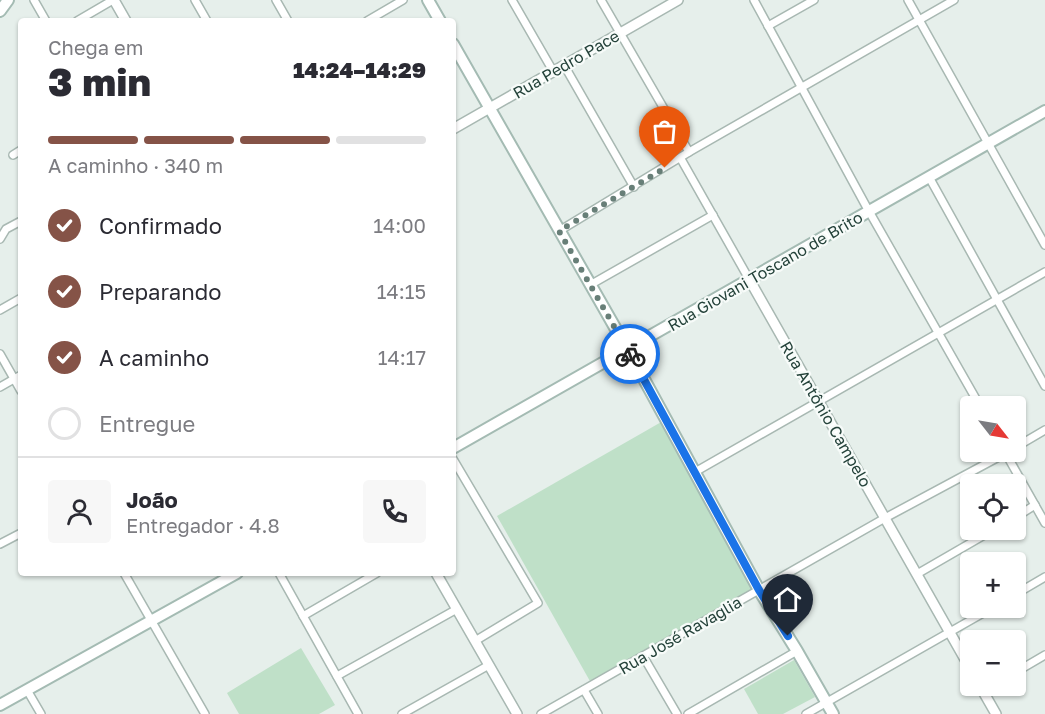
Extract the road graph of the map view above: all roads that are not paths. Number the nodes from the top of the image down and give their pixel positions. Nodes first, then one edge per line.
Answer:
1 (8, 0) edge
2 (34, 0) edge
3 (113, 0) edge
4 (195, 0) edge
5 (276, 0) edge
6 (403, 0) edge
7 (428, 0) edge
8 (512, 0) edge
9 (601, 0) edge
10 (678, 0) edge
11 (754, 0) edge
12 (814, 0) edge
13 (908, 0) edge
14 (954, 0) edge
15 (0, 11) edge
16 (44, 18) edge
17 (82, 18) edge
18 (124, 18) edge
19 (205, 18) edge
20 (286, 18) edge
21 (372, 18) edge
22 (438, 18) edge
23 (919, 20) junction
24 (768, 26) junction
25 (620, 33) junction
26 (456, 49) edge
27 (564, 65) junction
28 (553, 71) junction
29 (802, 87) junction
30 (490, 108) junction
31 (1045, 111) edge
32 (456, 127) edge
33 (988, 143) junction
34 (18, 152) edge
35 (689, 152) junction
36 (13, 155) dead end
37 (681, 159) junction
38 (929, 177) junction
39 (634, 186) junction
40 (869, 211) junction
41 (713, 215) junction
42 (18, 223) edge
43 (559, 231) junction
44 (0, 239) edge
45 (1045, 245) edge
46 (1045, 272) edge
47 (749, 279) junction
48 (590, 285) junction
49 (18, 300) edge
50 (996, 300) junction
51 (0, 309) edge
52 (940, 333) junction
53 (627, 350) junction
54 (0, 354) edge
55 (18, 377) edge
56 (1045, 386) edge
57 (0, 387) edge
58 (975, 396) edge
59 (819, 402) junction
60 (1045, 430) edge
61 (1026, 441) edge
62 (456, 446) edge
63 (988, 462) edge
64 (1011, 462) edge
65 (456, 464) edge
66 (695, 472) junction
67 (1035, 506) junction
68 (1026, 511) edge
69 (885, 518) junction
70 (1045, 523) edge
71 (18, 535) edge
72 (976, 540) edge
73 (0, 544) edge
74 (917, 574) junction
75 (126, 576) edge
76 (232, 576) edge
77 (281, 576) edge
78 (372, 576) edge
79 (438, 576) edge
80 (1045, 577) edge
81 (1026, 588) edge
82 (759, 590) junction
83 (457, 609) junction
84 (303, 616) junction
85 (974, 618) edge
86 (152, 621) junction
87 (950, 632) junction
88 (475, 641) junction
89 (960, 650) edge
90 (798, 651) junction
91 (1045, 655) edge
92 (643, 656) junction
93 (489, 665) junction
94 (1026, 666) edge
95 (337, 676) junction
96 (27, 690) junction
97 (584, 690) junction
98 (986, 696) edge
99 (826, 702) junction
100 (0, 705) edge
101 (41, 714) edge
102 (204, 714) edge
103 (358, 714) edge
104 (402, 714) edge
105 (517, 714) edge
106 (541, 714) edge
107 (598, 714) edge
108 (677, 714) edge
109 (688, 714) edge
110 (806, 714) edge
111 (833, 714) edge
112 (996, 714) edge

1 - 15 main road
2 - 16 street
3 - 17 street
3 - 18 street
4 - 19 street
5 - 20 street
6 - 21 street
7 - 22 main road
8 - 28 street
9 - 25 street
10 - 25 street, Rua Pedro Pace
11 - 24 street
12 - 24 street
13 - 23 street
14 - 23 street
23 - 29 street
23 - 33 street
24 - 29 street
25 - 27 street, Rua Pedro Pace
25 - 35 street
26 - 30 main road
27 - 28 street, Rua Pedro Pace
27 - 39 street
28 - 30 street, Rua Pedro Pace
29 - 35 street
29 - 40 street
30 - 32 street, Rua Pedro Pace
30 - 43 main road
31 - 33 main road, Rua Giovani Toscano de Brito
33 - 38 main road, Rua Giovani Toscano de Brito
33 - 45 street
34 - 36 street
35 - 37 street
37 - 39 street
37 - 41 street, Rua Antônio Campelo
38 - 40 main road, Rua Giovani Toscano de Brito
38 - 50 street
39 - 43 street
40 - 47 main road, Rua Giovani Toscano de Brito
40 - 52 street
41 - 47 street, Rua Antônio Campelo
41 - 48 street
42 - 44 street
43 - 48 main road
46 - 50 street
47 - 53 main road, Rua Giovani Toscano de Brito
47 - 59 street, Rua Antônio Campelo
48 - 53 main road
49 - 51 street
50 - 52 street
50 - 56 street
52 - 58 street
52 - 59 street
53 - 62 main road, Rua Giovani Toscano de Brito
53 - 66 main road
54 - 55 street
55 - 57 street
59 - 66 street
59 - 69 street, Rua Antônio Campelo
60 - 61 street
63 - 69 street, Rua José Ravaglia
64 - 67 street
65 - 88 street
66 - 82 main road
67 - 68 street
67 - 70 street
69 - 74 street, Rua Antônio Campelo
69 - 82 street, Rua José Ravaglia
71 - 73 street
72 - 74 street
74 - 87 street, Rua Antônio Campelo
75 - 86 street
76 - 86 main road
77 - 84 street
78 - 84 street
79 - 83 street
80 - 81 street
82 - 90 main road
82 - 92 street, Rua José Ravaglia
83 - 88 street
83 - 95 street
84 - 95 street
85 - 87 street
86 - 96 main road
86 - 102 street
87 - 89 street, Rua Antônio Campelo
87 - 99 street
88 - 93 street
90 - 99 main road
90 - 109 street
91 - 94 street
92 - 97 street, Rua José Ravaglia
92 - 108 street
93 - 104 street
93 - 105 street
95 - 103 street
96 - 100 main road
96 - 101 street
97 - 106 street, Rua José Ravaglia
97 - 107 street
98 - 112 street
99 - 110 street
99 - 111 main road

